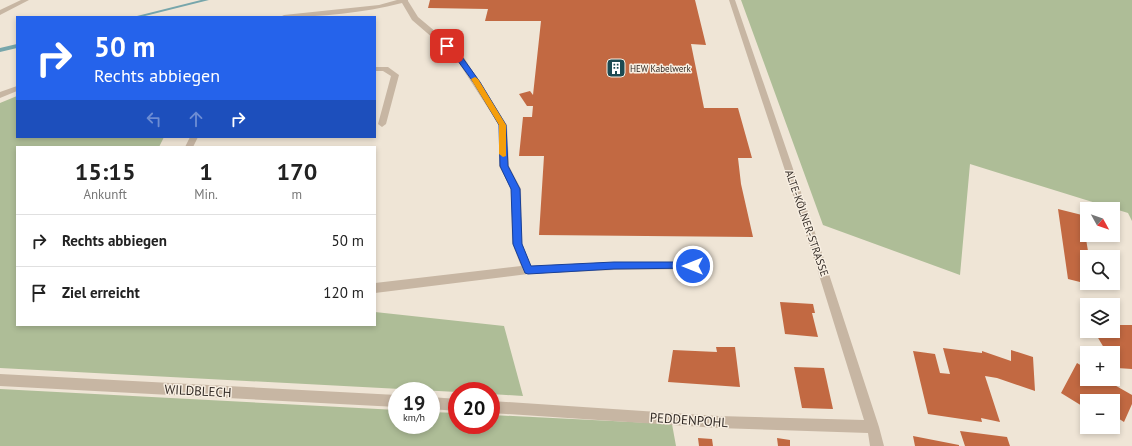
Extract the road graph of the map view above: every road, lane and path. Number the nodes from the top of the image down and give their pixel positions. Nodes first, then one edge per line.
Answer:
1 (26, 0) edge
2 (405, 0) edge
3 (732, 0) edge
4 (0, 13) edge
5 (294, 16) edge
6 (376, 69) edge
7 (16, 88) edge
8 (0, 95) edge
9 (382, 124) dead end
10 (693, 266) dead end
11 (528, 270) junction
12 (376, 288) edge
13 (0, 380) edge
14 (388, 402) edge
15 (500, 407) edge
16 (873, 427) junction
17 (878, 446) edge

1 - 4 street
2 - 5 street
2 - 11 street
3 - 16 street, ALTE-KÖLNER-STRASSE
6 - 9 street
7 - 8 street
10 - 11 street
11 - 12 street
13 - 14 street, WILDBLECH
15 - 16 street, PEDDENPOHL
16 - 17 street, ALTE-KÖLNER-STRASSE

